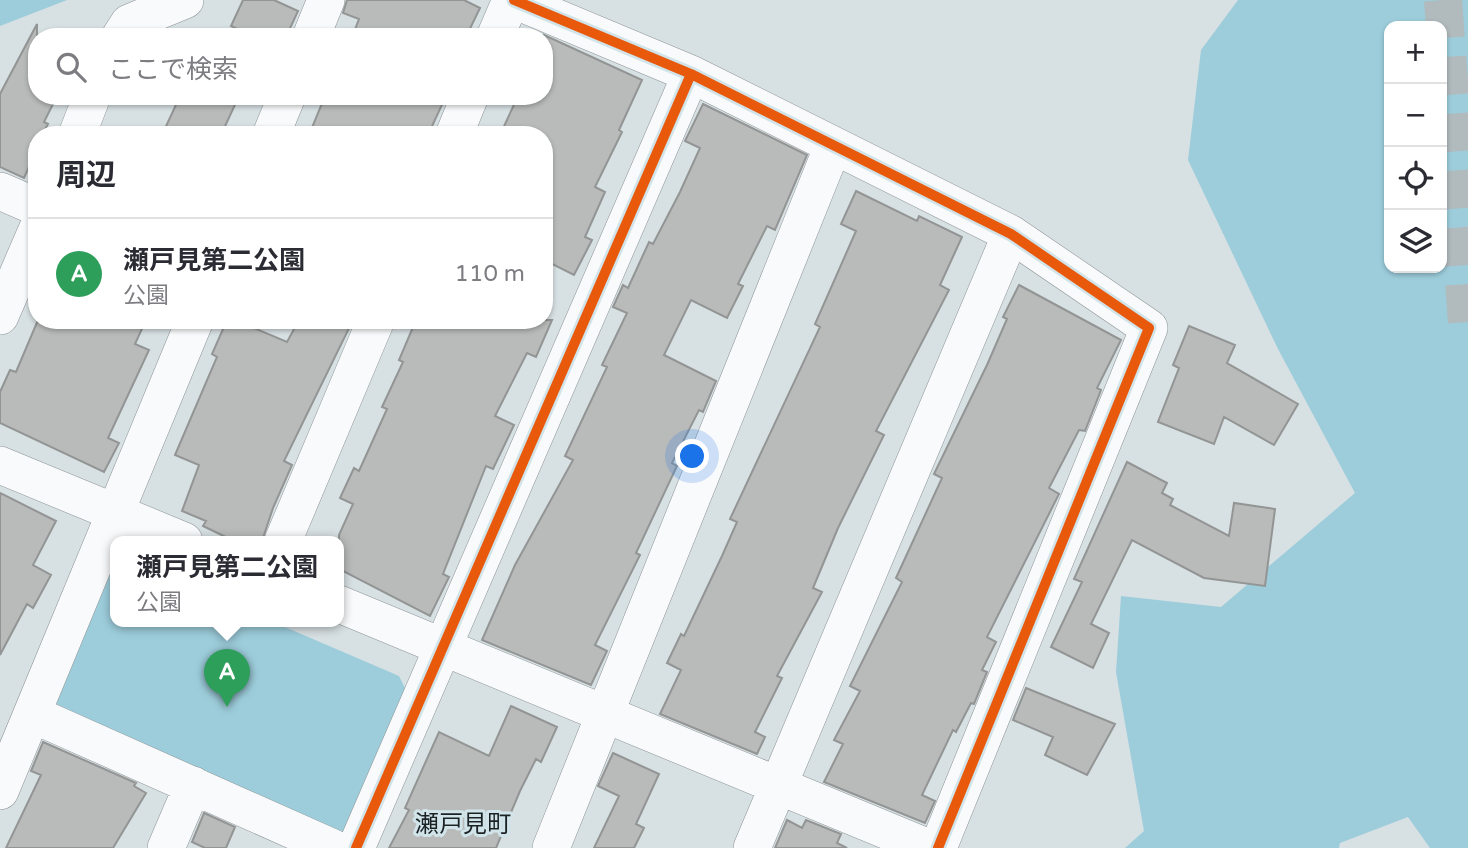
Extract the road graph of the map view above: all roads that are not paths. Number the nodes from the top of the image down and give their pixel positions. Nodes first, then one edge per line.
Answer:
1 (185, 0) edge
2 (326, 0) edge
3 (513, 0) edge
4 (126, 28) edge
5 (315, 28) edge
6 (499, 28) edge
7 (691, 74) junction
8 (88, 105) edge
9 (283, 105) edge
10 (466, 105) edge
11 (80, 126) edge
12 (275, 126) edge
13 (458, 126) edge
14 (833, 146) junction
15 (0, 191) edge
16 (28, 203) edge
17 (1011, 234) junction
18 (28, 251) edge
19 (0, 316) edge
20 (191, 329) edge
21 (372, 329) edge
22 (0, 465) edge
23 (116, 513) junction
24 (172, 536) edge
25 (285, 536) edge
26 (344, 606) edge
27 (443, 647) junction
28 (32, 714) junction
29 (605, 714) junction
30 (193, 785) junction
31 (778, 786) junction
32 (0, 791) edge
33 (166, 848) edge
34 (333, 848) edge
35 (356, 848) edge
36 (551, 848) edge
37 (752, 848) edge
38 (929, 848) edge
39 (938, 848) edge

1 - 4 street
2 - 5 street
3 - 6 street
3 - 7 street
7 - 14 street
7 - 27 street
8 - 11 street
9 - 12 street
10 - 13 street
14 - 17 street
14 - 29 street
15 - 16 street
17 - 31 street
17 - 39 street
18 - 19 street
20 - 23 street
21 - 25 street
22 - 23 street
23 - 24 street
23 - 28 street
26 - 27 street
27 - 29 street
27 - 35 street
28 - 30 street
28 - 32 street
29 - 31 street
29 - 36 street
30 - 33 street
30 - 34 street
31 - 37 street
31 - 38 street

